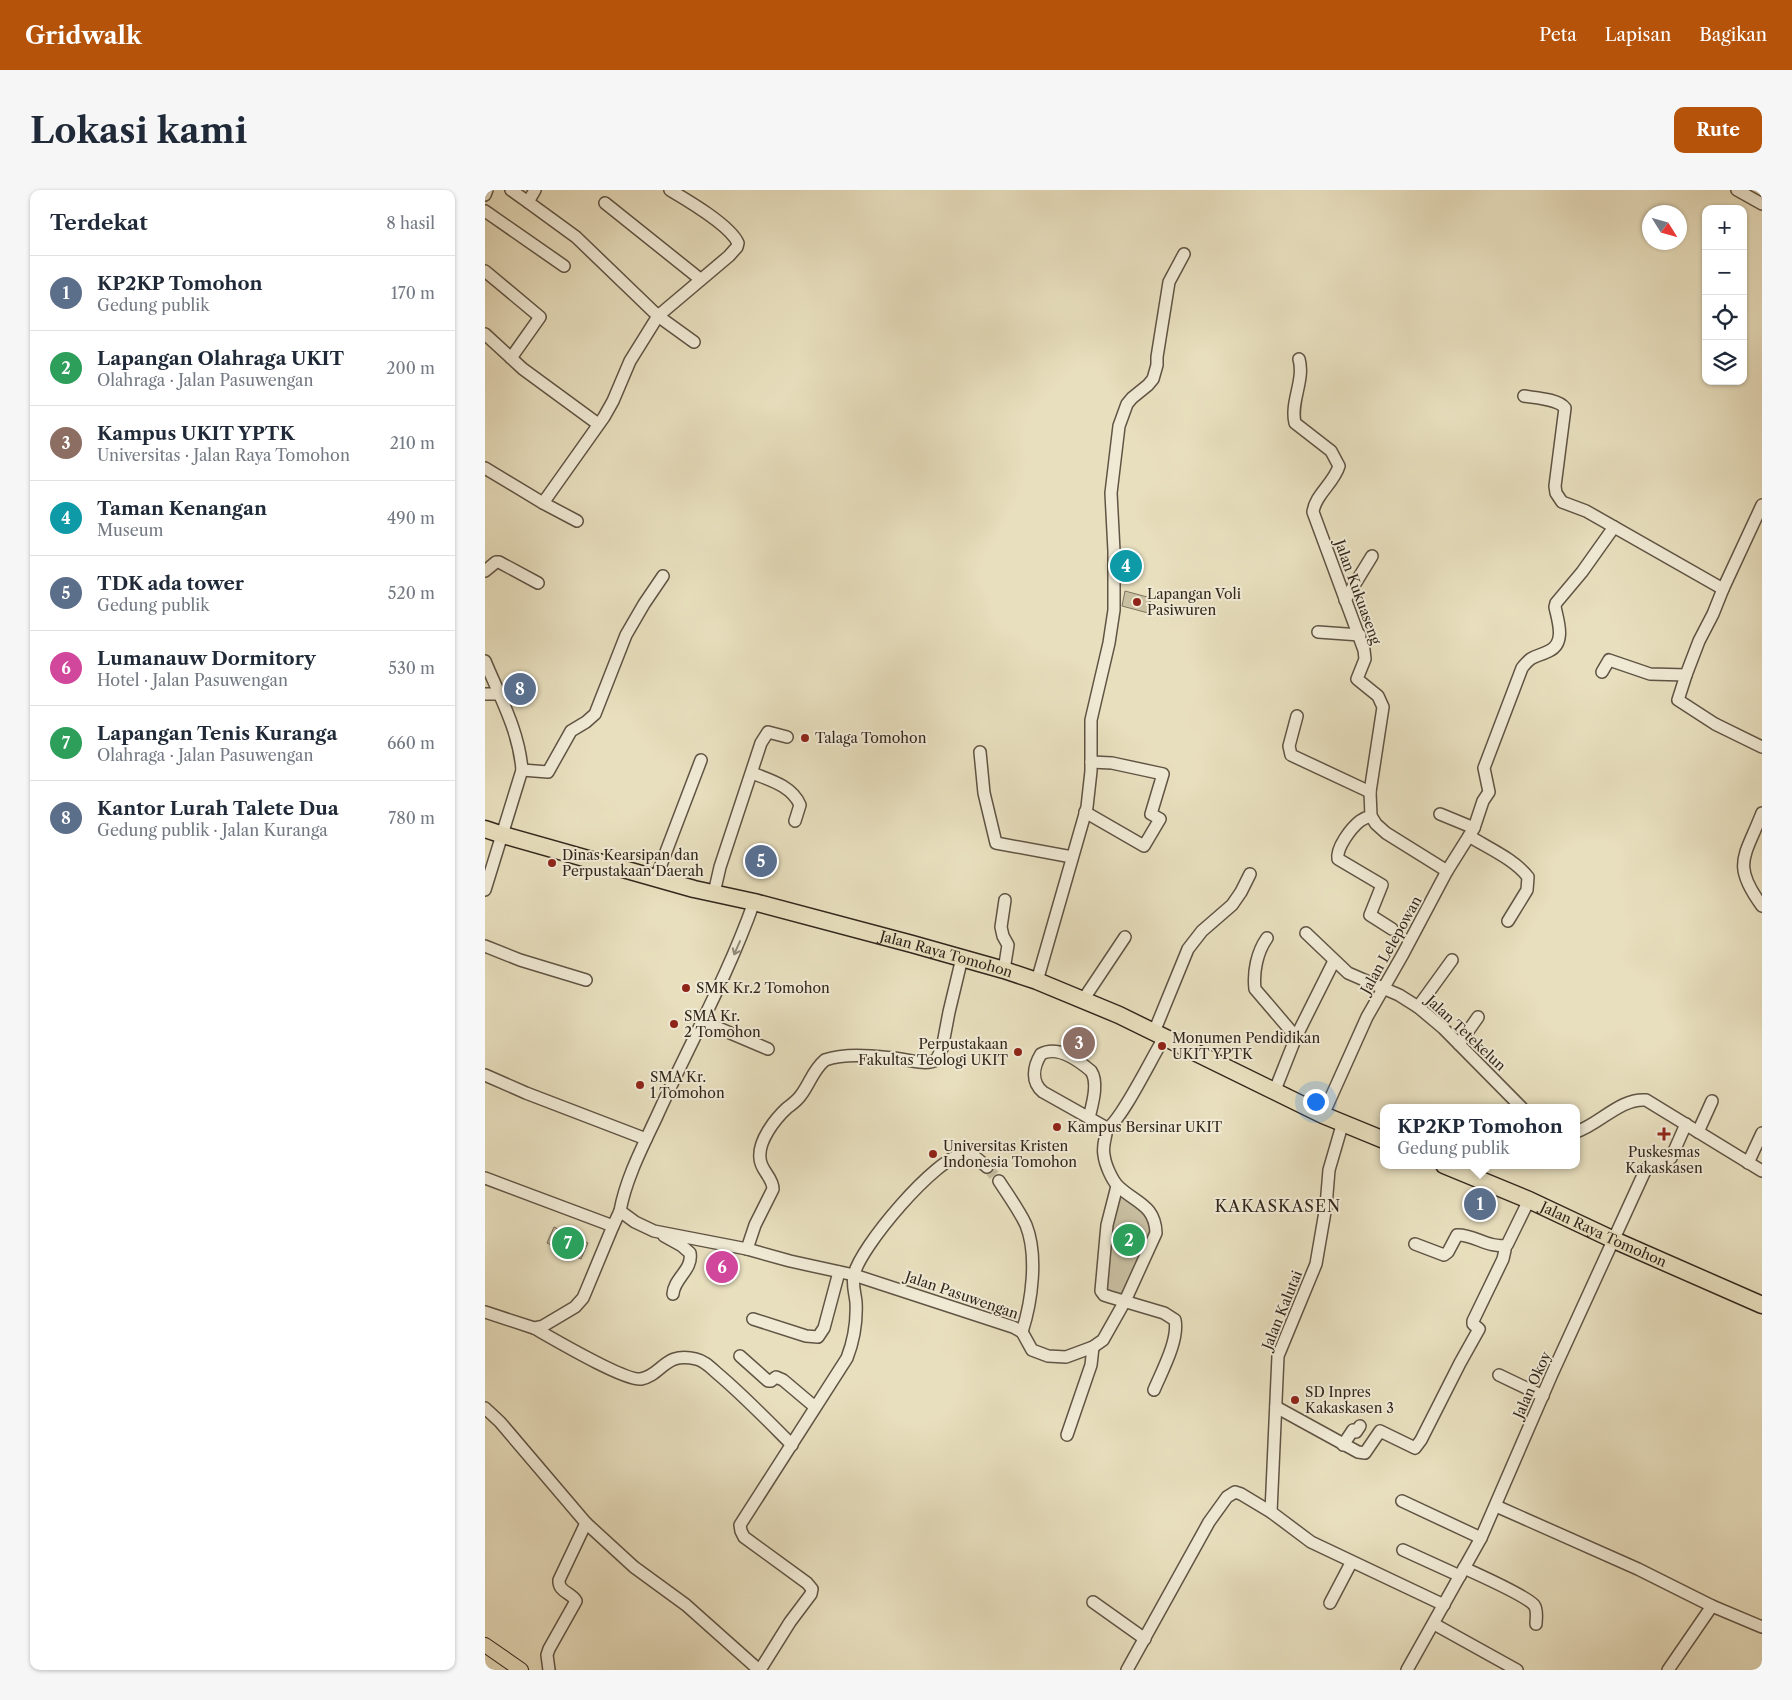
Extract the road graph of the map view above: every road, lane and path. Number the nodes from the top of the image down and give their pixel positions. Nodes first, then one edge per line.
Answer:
1 (487, 190) edge
2 (511, 190) edge
3 (535, 190) edge
4 (670, 190) edge
5 (1737, 190) edge
6 (485, 195) edge
7 (528, 202) junction
8 (605, 203) dead end
9 (1762, 204) edge
10 (485, 211) edge
11 (1184, 254) dead end
12 (564, 266) dead end
13 (485, 271) edge
14 (700, 280) junction
15 (658, 316) junction
16 (485, 334) edge
17 (693, 342) dead end
18 (511, 358) junction
19 (1299, 359) dead end
20 (1524, 396) dead end
21 (598, 424) junction
22 (485, 468) edge
23 (543, 502) junction
24 (1762, 505) edge
25 (577, 521) dead end
26 (1615, 527) junction
27 (1372, 556) dead end
28 (485, 571) edge
29 (663, 576) dead end
30 (538, 583) dead end
31 (1723, 589) junction
32 (1345, 600) junction
33 (1317, 632) dead end
34 (1359, 635) junction
35 (485, 661) edge
36 (1603, 672) dead end
37 (1685, 675) junction
38 (489, 697) edge
39 (1297, 716) dead end
40 (787, 737) dead end
41 (1762, 747) edge
42 (980, 752) dead end
43 (701, 760) dead end
44 (1091, 762) junction
45 (522, 770) junction
46 (752, 773) junction
47 (1370, 792) junction
48 (1085, 812) junction
49 (1440, 814) dead end
50 (1762, 814) edge
51 (1371, 816) junction
52 (795, 820) dead end
53 (485, 829) edge
54 (1471, 832) junction
55 (503, 835) junction
56 (1072, 857) junction
57 (1447, 871) junction
58 (1250, 874) dead end
59 (656, 878) junction
60 (485, 890) edge
61 (714, 893) junction
62 (1005, 900) dead end
63 (754, 902) junction
64 (1762, 906) edge
65 (1508, 921) dead end
66 (1392, 929) dead end
67 (1306, 933) dead end
68 (1125, 936) dead end
69 (1267, 938) dead end
70 (485, 946) edge
71 (963, 958) junction
72 (1452, 960) dead end
73 (1334, 961) junction
74 (1004, 970) junction
75 (586, 980) dead end
76 (1037, 981) junction
77 (1384, 989) junction
78 (1083, 1000) junction
79 (1418, 1007) junction
80 (1478, 1017) dead end
81 (702, 1021) junction
82 (1159, 1035) junction
83 (1295, 1037) junction
84 (1459, 1044) junction
85 (768, 1049) dead end
86 (485, 1075) edge
87 (1275, 1090) junction
88 (1712, 1101) dead end
89 (1518, 1104) edge
90 (1323, 1115) junction
91 (1089, 1118) junction
92 (1343, 1122) junction
93 (1686, 1124) junction
94 (1107, 1128) junction
95 (1580, 1130) edge
96 (1698, 1132) junction
97 (1762, 1132) edge
98 (1380, 1138) edge
99 (646, 1139) junction
100 (1748, 1163) junction
101 (987, 1167) tunnel mouth
102 (1454, 1169) edge
103 (1762, 1170) edge
104 (485, 1178) edge
105 (999, 1181) tunnel mouth
106 (1117, 1186) junction
107 (1529, 1200) junction
108 (620, 1211) junction
109 (613, 1226) junction
110 (654, 1230) junction
111 (1614, 1240) junction
112 (1415, 1244) dead end
113 (1504, 1246) junction
114 (747, 1249) junction
115 (839, 1272) junction
116 (854, 1275) junction
117 (673, 1294) dead end
118 (1125, 1301) junction
119 (1762, 1305) edge
120 (485, 1312) edge
121 (753, 1319) dead end
122 (534, 1328) junction
123 (1022, 1332) junction
124 (1093, 1347) junction
125 (740, 1356) dead end
126 (1499, 1376) dead end
127 (1154, 1390) dead end
128 (1543, 1396) junction
129 (1276, 1407) junction
130 (485, 1408) edge
131 (815, 1408) junction
132 (1360, 1426) dead end
133 (1067, 1435) dead end
134 (1343, 1445) junction
135 (792, 1446) junction
136 (1402, 1501) dead end
137 (1496, 1506) junction
138 (1271, 1512) junction
139 (586, 1523) junction
140 (1481, 1538) junction
141 (1403, 1550) dead end
142 (1351, 1563) junction
143 (1462, 1572) junction
144 (1093, 1602) dead end
145 (1330, 1603) dead end
146 (1444, 1605) junction
147 (1712, 1606) junction
148 (1434, 1624) junction
149 (1536, 1624) dead end
150 (1762, 1627) edge
151 (1145, 1639) junction
152 (488, 1645) edge
153 (521, 1670) edge
154 (549, 1670) edge
155 (759, 1670) edge
156 (1127, 1670) edge
157 (1407, 1670) edge
158 (1517, 1670) edge
159 (1668, 1670) edge

1 - 6 street
2 - 7 street
3 - 7 street
4 - 14 street
5 - 9 street
7 - 15 street
8 - 14 street
10 - 12 street
11 - 44 street
13 - 18 street
14 - 15 street
15 - 17 street
15 - 21 street
16 - 18 street
18 - 21 street
19 - 32 street, Jalan Kukuaseng
20 - 26 street
21 - 23 street
22 - 23 street
23 - 25 street
24 - 31 street
26 - 31 street
26 - 54 street, Jalan Lelepowan
27 - 32 street
28 - 30 street
29 - 45 street
31 - 37 street
32 - 34 street, Jalan Kukuaseng
33 - 34 street
34 - 47 street, Jalan Kukuaseng
35 - 38 street
36 - 37 street
37 - 41 street
38 - 45 street
39 - 47 street
40 - 46 street
42 - 56 street
43 - 59 street
44 - 48 street
44 - 48 street
45 - 55 street
46 - 52 street
46 - 61 street
47 - 51 street, Jalan Kukuaseng
48 - 56 street
49 - 54 street
50 - 64 street
51 - 57 street
51 - 66 street
53 - 55 highway, Jalan Raya Tomohon
54 - 57 street, Jalan Lelepowan
54 - 65 street
55 - 59 highway, Jalan Raya Tomohon
55 - 60 street
56 - 76 street
57 - 77 street, Jalan Lelepowan
58 - 82 street
59 - 61 highway, Jalan Raya Tomohon
61 - 63 highway, Jalan Raya Tomohon
62 - 74 street
63 - 71 highway, Jalan Raya Tomohon
63 -> 81 street
67 - 73 street, Jalan Tetekelun
68 - 78 street
69 - 83 street
70 - 75 street
71 - 74 highway, Jalan Raya Tomohon
71 - 114 street
72 - 79 street
73 - 77 street, Jalan Tetekelun
73 - 83 street
74 - 76 highway, Jalan Raya Tomohon
76 - 78 highway, Jalan Raya Tomohon
77 - 79 street, Jalan Tetekelun
77 - 90 street, Jalan Lelepowan
78 - 82 highway, Jalan Raya Tomohon
79 - 84 street, Jalan Tetekelun
80 - 84 street
81 - 85 street
81 - 99 street
82 - 87 highway, Jalan Raya Tomohon
82 - 94 street
83 - 87 street
84 - 89 street, Jalan Tetekelun
86 - 99 street
87 - 90 highway, Jalan Raya Tomohon
88 - 96 street
90 - 92 highway, Jalan Raya Tomohon
91 - 91 street
91 - 94 street
92 - 98 highway, Jalan Raya Tomohon
92 - 129 street, Jalan Kalutai
93 - 95 street
93 - 96 street
93 - 111 street, Jalan Okoy
94 - 106 street, Jalan Pasuwengan
96 - 100 street
97 - 100 street
99 - 108 street
100 - 103 street
101 - 116 street
102 - 107 highway, Jalan Raya Tomohon
104 - 109 street
105 - 123 street
106 - 118 street
106 - 118 street, Jalan Pasuwengan
107 - 111 highway, Jalan Raya Tomohon
107 - 113 street
108 - 109 street
108 - 110 street, Jalan Pasuwengan
109 - 122 street
110 - 114 street, Jalan Pasuwengan
110 - 117 street
111 - 119 highway, Jalan Raya Tomohon
111 - 128 street, Jalan Okoy
112 - 113 street
113 - 134 street
114 - 115 street, Jalan Pasuwengan
115 - 116 street, Jalan Pasuwengan
115 - 121 street
116 - 123 street, Jalan Pasuwengan
116 - 131 street
118 - 124 street, Jalan Pasuwengan
118 - 127 street
120 - 122 street
122 - 135 street
123 - 124 street, Jalan Pasuwengan
124 - 133 street
125 - 131 street
126 - 128 street
128 - 137 street, Jalan Okoy
129 - 134 street
129 - 138 street, Jalan Kalutai
130 - 139 street
131 - 135 street
132 - 134 street
135 - 155 street
136 - 140 street
137 - 140 street, Jalan Okoy
137 - 147 street
138 - 142 street
138 - 151 street
139 - 154 street
139 - 155 street
140 - 143 street, Jalan Okoy
141 - 143 street
142 - 145 street
142 - 146 street
143 - 146 street, Jalan Okoy
143 - 149 street
144 - 151 street
146 - 148 street, Jalan Okoy
147 - 150 street
147 - 159 street
148 - 157 street, Jalan Okoy
148 - 158 street
151 - 156 street
152 - 153 main road

